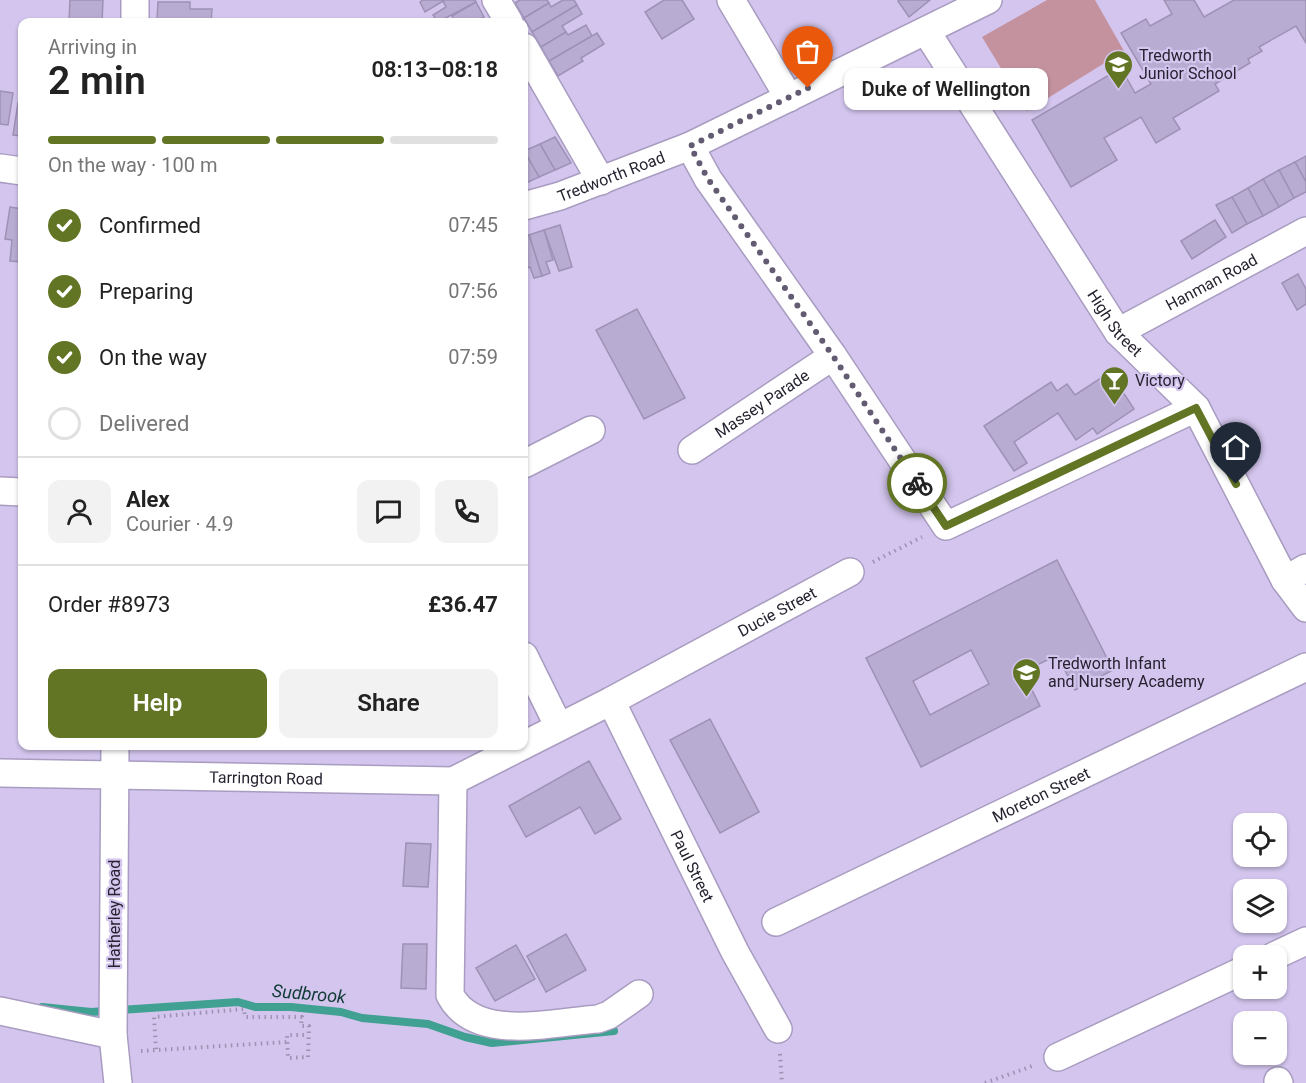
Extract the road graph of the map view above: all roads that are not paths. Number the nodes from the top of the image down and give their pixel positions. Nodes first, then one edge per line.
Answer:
1 (135, 0) edge
2 (496, 0) edge
3 (731, 0) edge
4 (988, 0) edge
5 (135, 18) edge
6 (507, 18) edge
7 (926, 32) junction
8 (528, 54) edge
9 (789, 98) junction
10 (690, 146) junction
11 (0, 168) edge
12 (18, 170) edge
13 (602, 181) junction
14 (528, 205) edge
15 (1306, 231) edge
16 (1118, 332) junction
17 (833, 356) junction
18 (1196, 408) junction
19 (591, 430) dead end
20 (692, 450) dead end
21 (528, 462) edge
22 (0, 491) edge
23 (18, 492) edge
24 (850, 573) road end
25 (1296, 574) edge
26 (1306, 608) edge
27 (528, 664) edge
28 (1306, 667) edge
29 (611, 701) junction
30 (559, 727) junction
31 (528, 742) edge
32 (115, 750) edge
33 (513, 750) edge
34 (0, 773) edge
35 (115, 775) junction
36 (453, 781) junction
37 (776, 922) dead end
38 (1306, 941) edge
39 (1287, 950) edge
40 (1233, 975) edge
41 (639, 994) dead end
42 (0, 1011) edge
43 (778, 1029) dead end
44 (114, 1040) junction
45 (1058, 1056) road end
46 (118, 1083) edge

1 - 5 street
2 - 6 street
3 - 9 street
4 - 7 street, Tredworth Road
7 - 9 street, Tredworth Road
7 - 16 street, High Street
8 - 13 street
9 - 10 street, Tredworth Road
10 - 13 street, Tredworth Road
10 - 17 street
11 - 12 street
13 - 14 street, Tredworth Road
15 - 16 street, Hanman Road
16 - 18 street, High Street
17 - 18 street
17 - 20 street, Massey Parade
18 - 25 street, High Street
19 - 21 street
22 - 23 street
24 - 29 street, Ducie Street
25 - 26 street, High Street
27 - 30 street
28 - 37 street, Moreton Street
29 - 30 street, Tarrington Road
29 - 43 street, Paul Street
30 - 31 street, Tarrington Road
32 - 35 street, Hatherley Road
33 - 36 street, Tarrington Road
34 - 35 street, Tarrington Road
35 - 36 street, Tarrington Road
35 - 44 street, Hatherley Road
36 - 41 street
38 - 39 street
40 - 45 street
42 - 44 street
44 - 46 street, Hatherley Road

